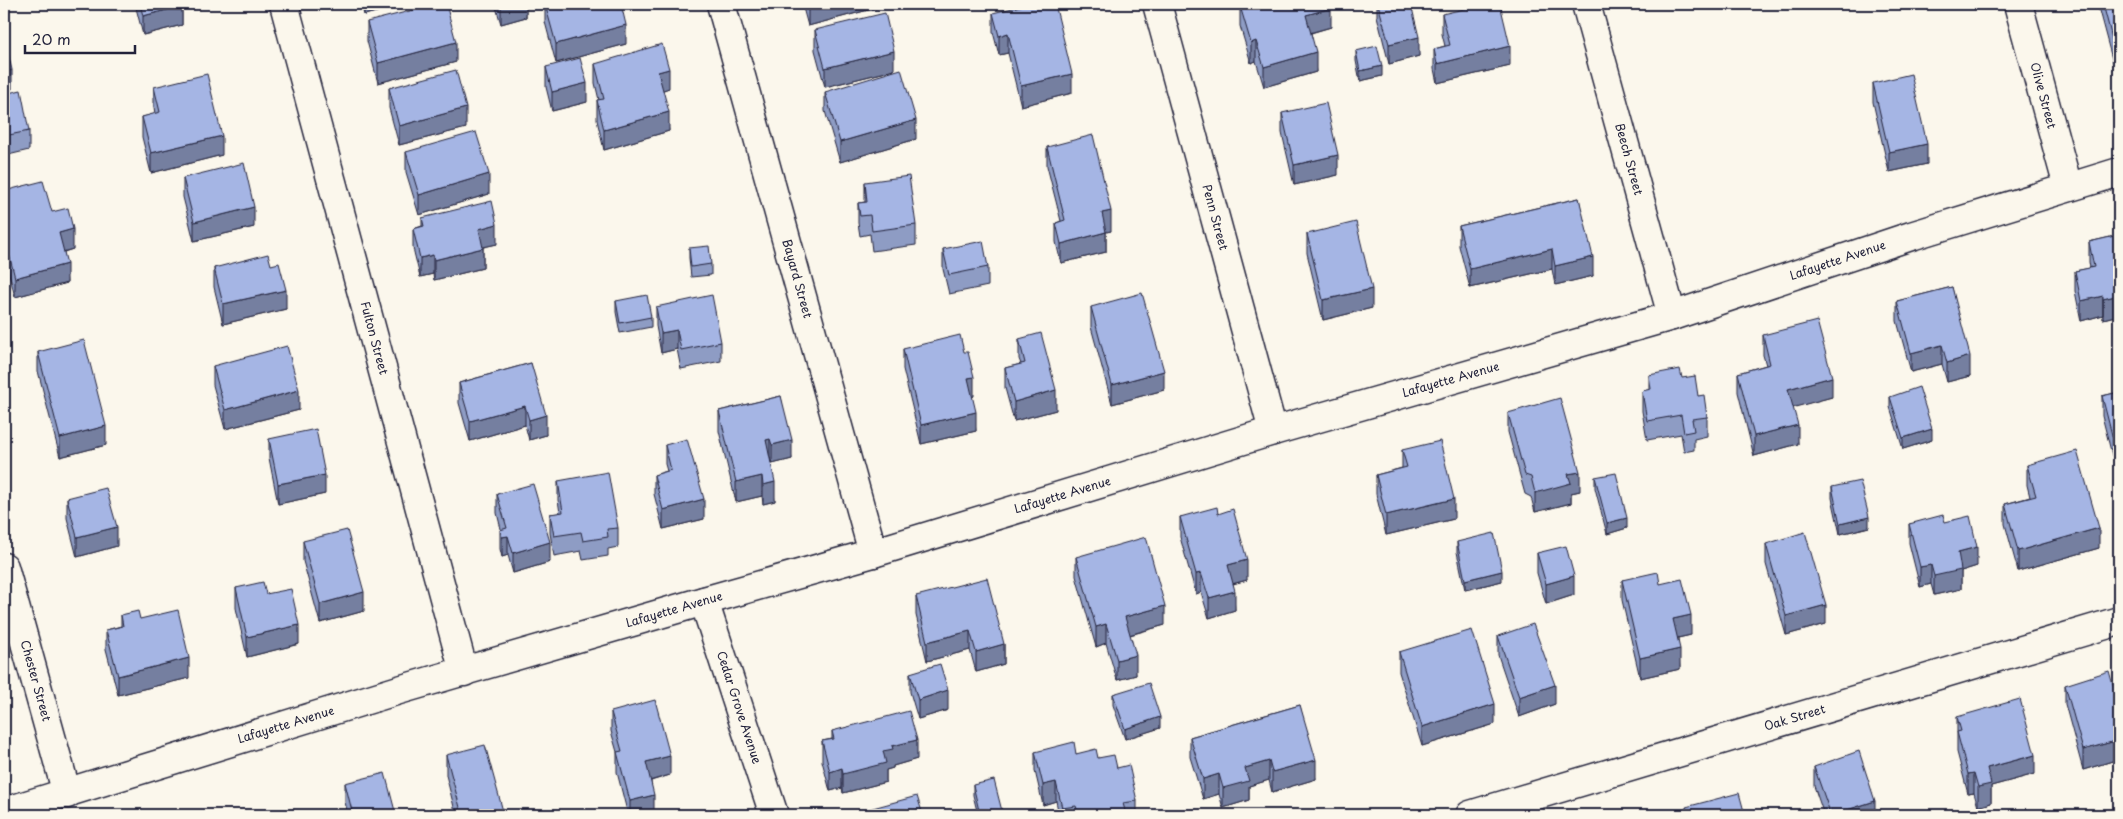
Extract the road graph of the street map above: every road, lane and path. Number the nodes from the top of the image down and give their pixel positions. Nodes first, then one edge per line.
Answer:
1 (284, 4) edge
2 (721, 4) edge
3 (1156, 4) edge
4 (1586, 4) edge
5 (2018, 4) edge
6 (2119, 172) edge
7 (2068, 188) junction
8 (1672, 316) junction
9 (1273, 431) junction
10 (873, 553) junction
11 (4, 567) edge
12 (704, 601) junction
13 (2119, 621) edge
14 (464, 672) junction
15 (67, 794) junction
16 (4, 812) edge
17 (774, 815) edge
18 (1470, 815) edge

1 - 14 street, Fulton Street
2 - 10 street, Bayard Street
3 - 9 street, Penn Street
4 - 8 street, Beech Street
5 - 7 street, Olive Street
6 - 7 street, Lafayette Avenue
7 - 8 street, Lafayette Avenue
8 - 9 street, Lafayette Avenue
9 - 10 street, Lafayette Avenue
10 - 12 street, Lafayette Avenue
11 - 15 street, Chester Street
12 - 14 street, Lafayette Avenue
12 - 17 street, Cedar Grove Avenue
13 - 18 street, Oak Street
14 - 15 street, Lafayette Avenue
15 - 16 street, Lafayette Avenue

